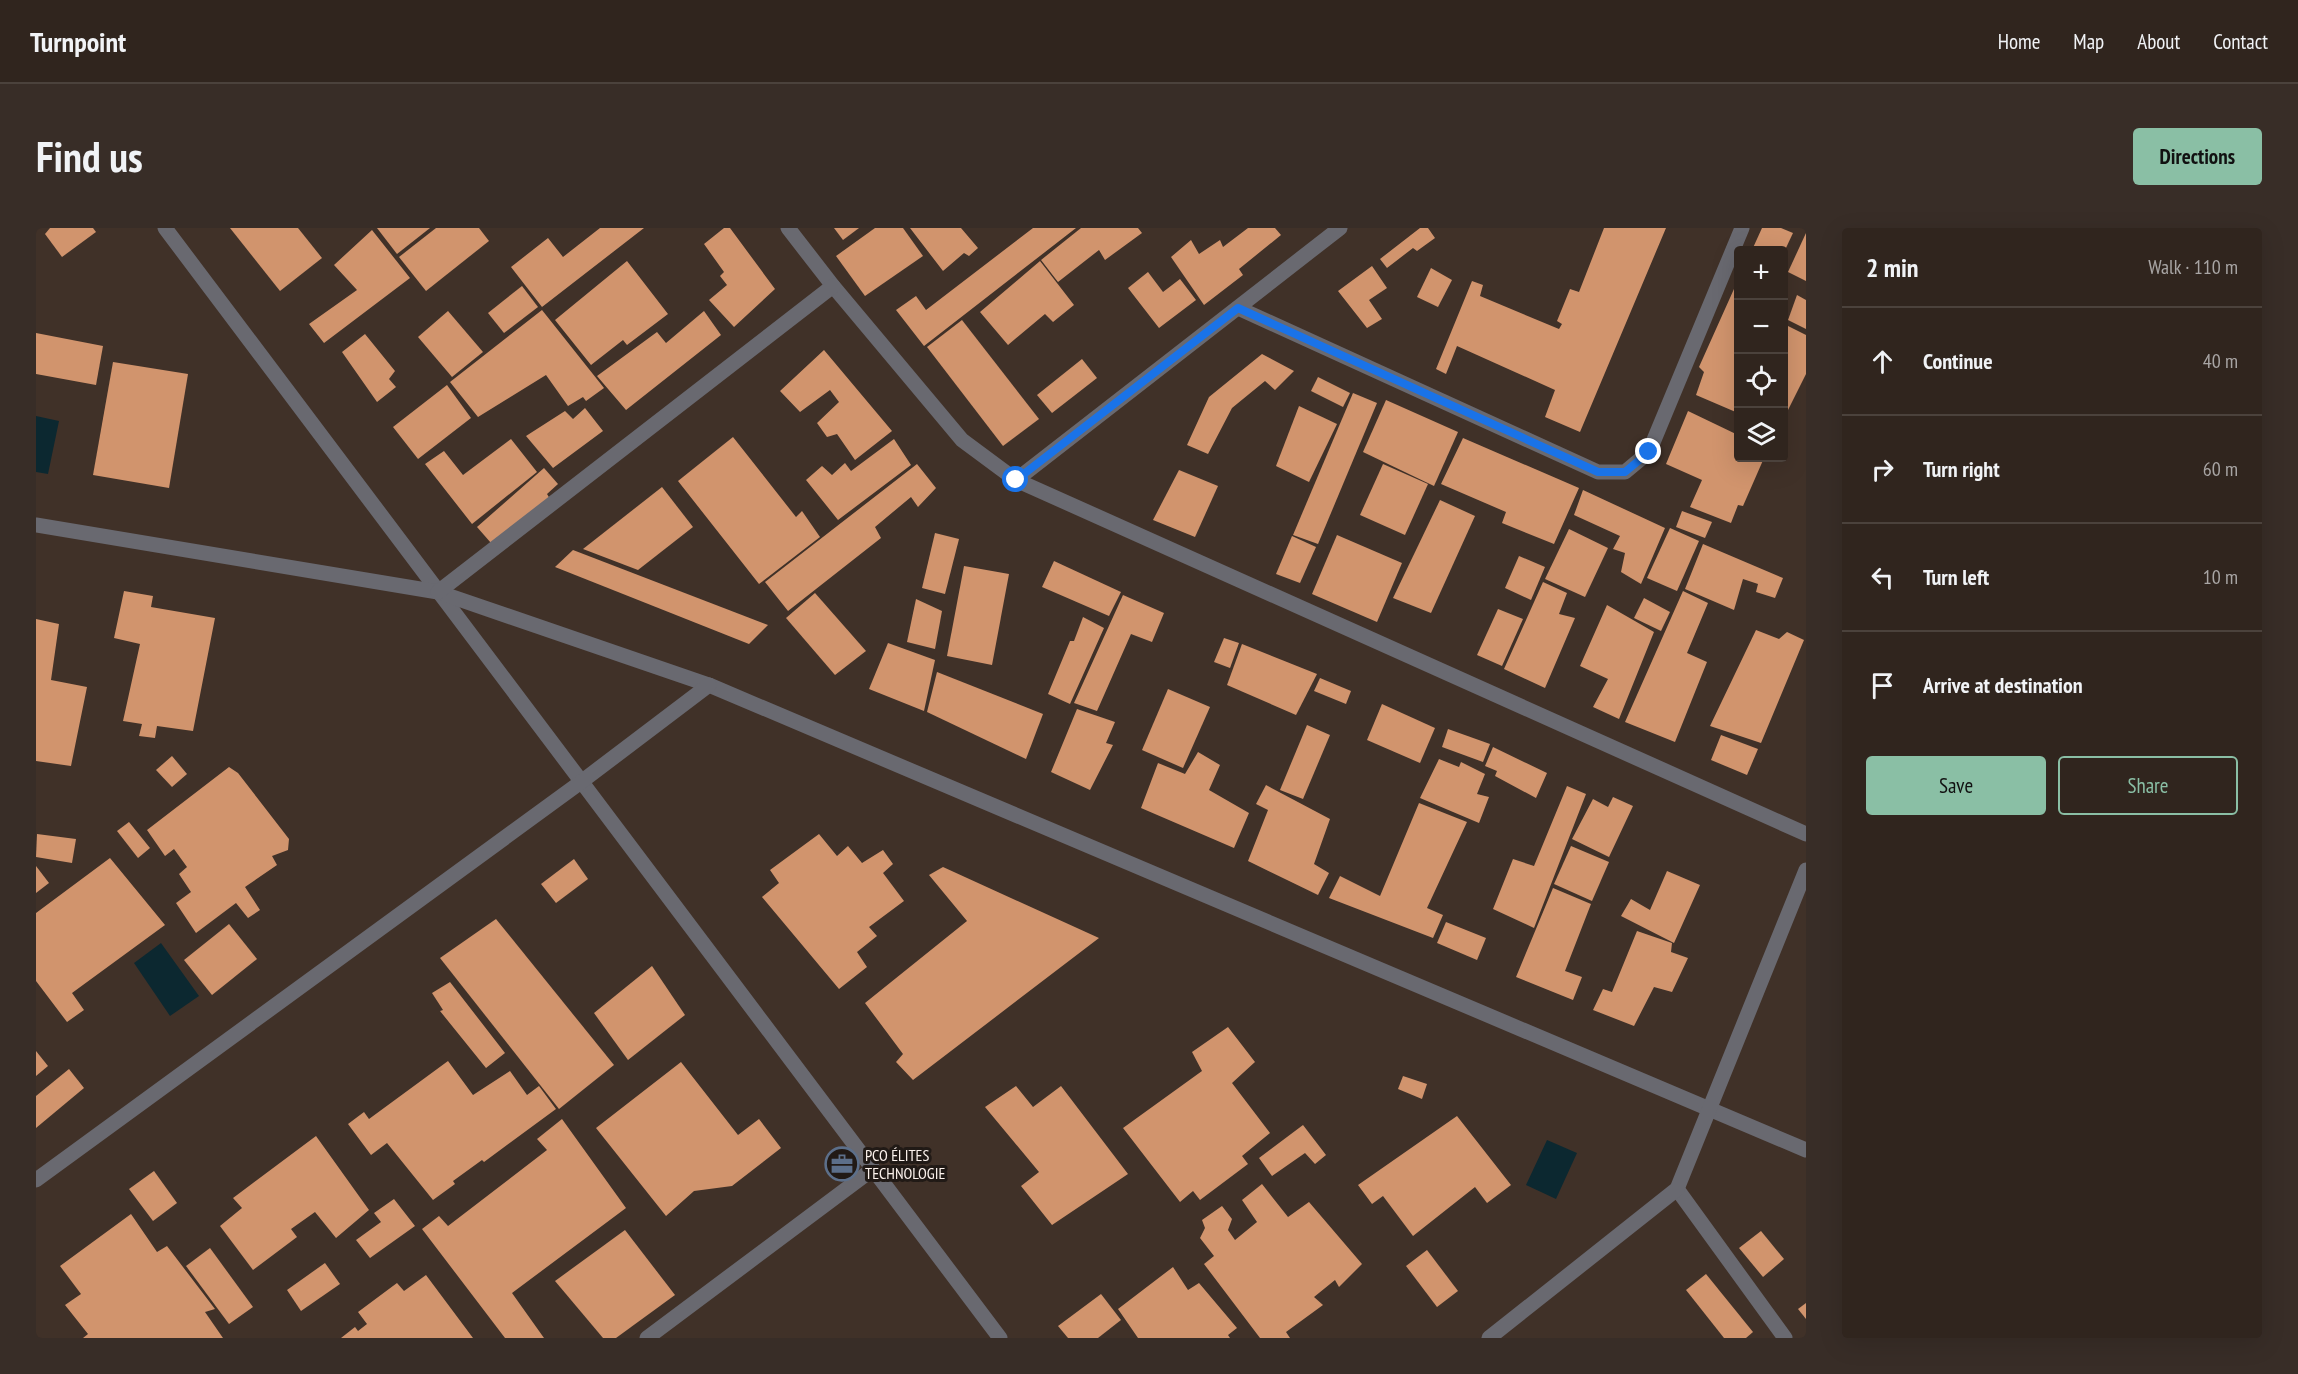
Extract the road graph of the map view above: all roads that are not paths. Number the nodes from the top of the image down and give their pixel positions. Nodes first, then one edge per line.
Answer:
1 (165, 228) edge
2 (788, 228) edge
3 (1340, 228) edge
4 (1742, 228) edge
5 (833, 286) junction
6 (1238, 308) junction
7 (1016, 480) junction
8 (36, 525) edge
9 (438, 592) junction
10 (709, 685) junction
11 (581, 782) junction
12 (1806, 834) edge
13 (1806, 870) edge
14 (1710, 1109) junction
15 (1806, 1150) edge
16 (873, 1169) junction
17 (36, 1180) edge
18 (1677, 1189) junction
19 (647, 1338) edge
20 (1000, 1338) edge
21 (1489, 1338) edge
22 (1785, 1338) edge

1 - 9 street
2 - 5 street
3 - 6 street
4 - 6 street
5 - 7 street
5 - 9 street
6 - 7 street
7 - 12 street
8 - 9 street
9 - 10 street
9 - 11 street
10 - 11 street
10 - 14 street
11 - 16 street
11 - 17 street
13 - 14 street
14 - 15 street
14 - 18 street
16 - 19 street
16 - 20 street
18 - 21 street
18 - 22 street

